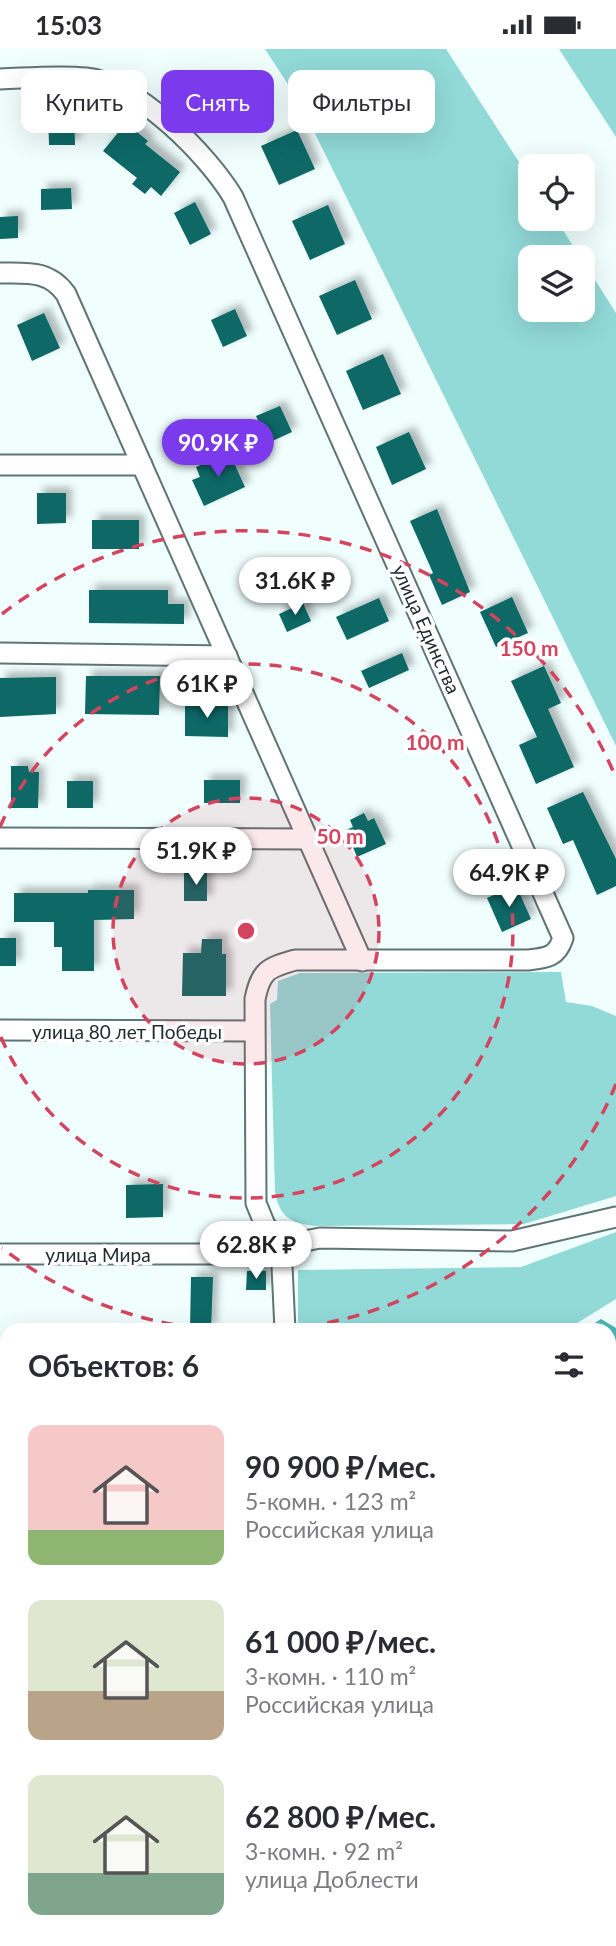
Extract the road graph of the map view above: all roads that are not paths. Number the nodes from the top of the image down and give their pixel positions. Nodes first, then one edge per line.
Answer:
1 (0, 79) edge
2 (0, 273) edge
3 (0, 465) edge
4 (142, 465) junction
5 (0, 653) edge
6 (227, 656) junction
7 (0, 838) edge
8 (308, 839) junction
9 (362, 961) junction
10 (0, 1030) edge
11 (254, 1031) junction
12 (616, 1217) edge
13 (281, 1245) junction
14 (0, 1254) edge
15 (285, 1323) edge

1 - 9 street, улица Единства
2 - 4 street
3 - 4 street
4 - 6 street
5 - 6 street
6 - 8 street
7 - 8 street
8 - 9 street
9 - 11 street, улица Единства
10 - 11 street, улица 80 лет Победы
11 - 13 street, улица Единства
12 - 13 street, улица Мира
13 - 14 street, улица Мира
13 - 15 street

